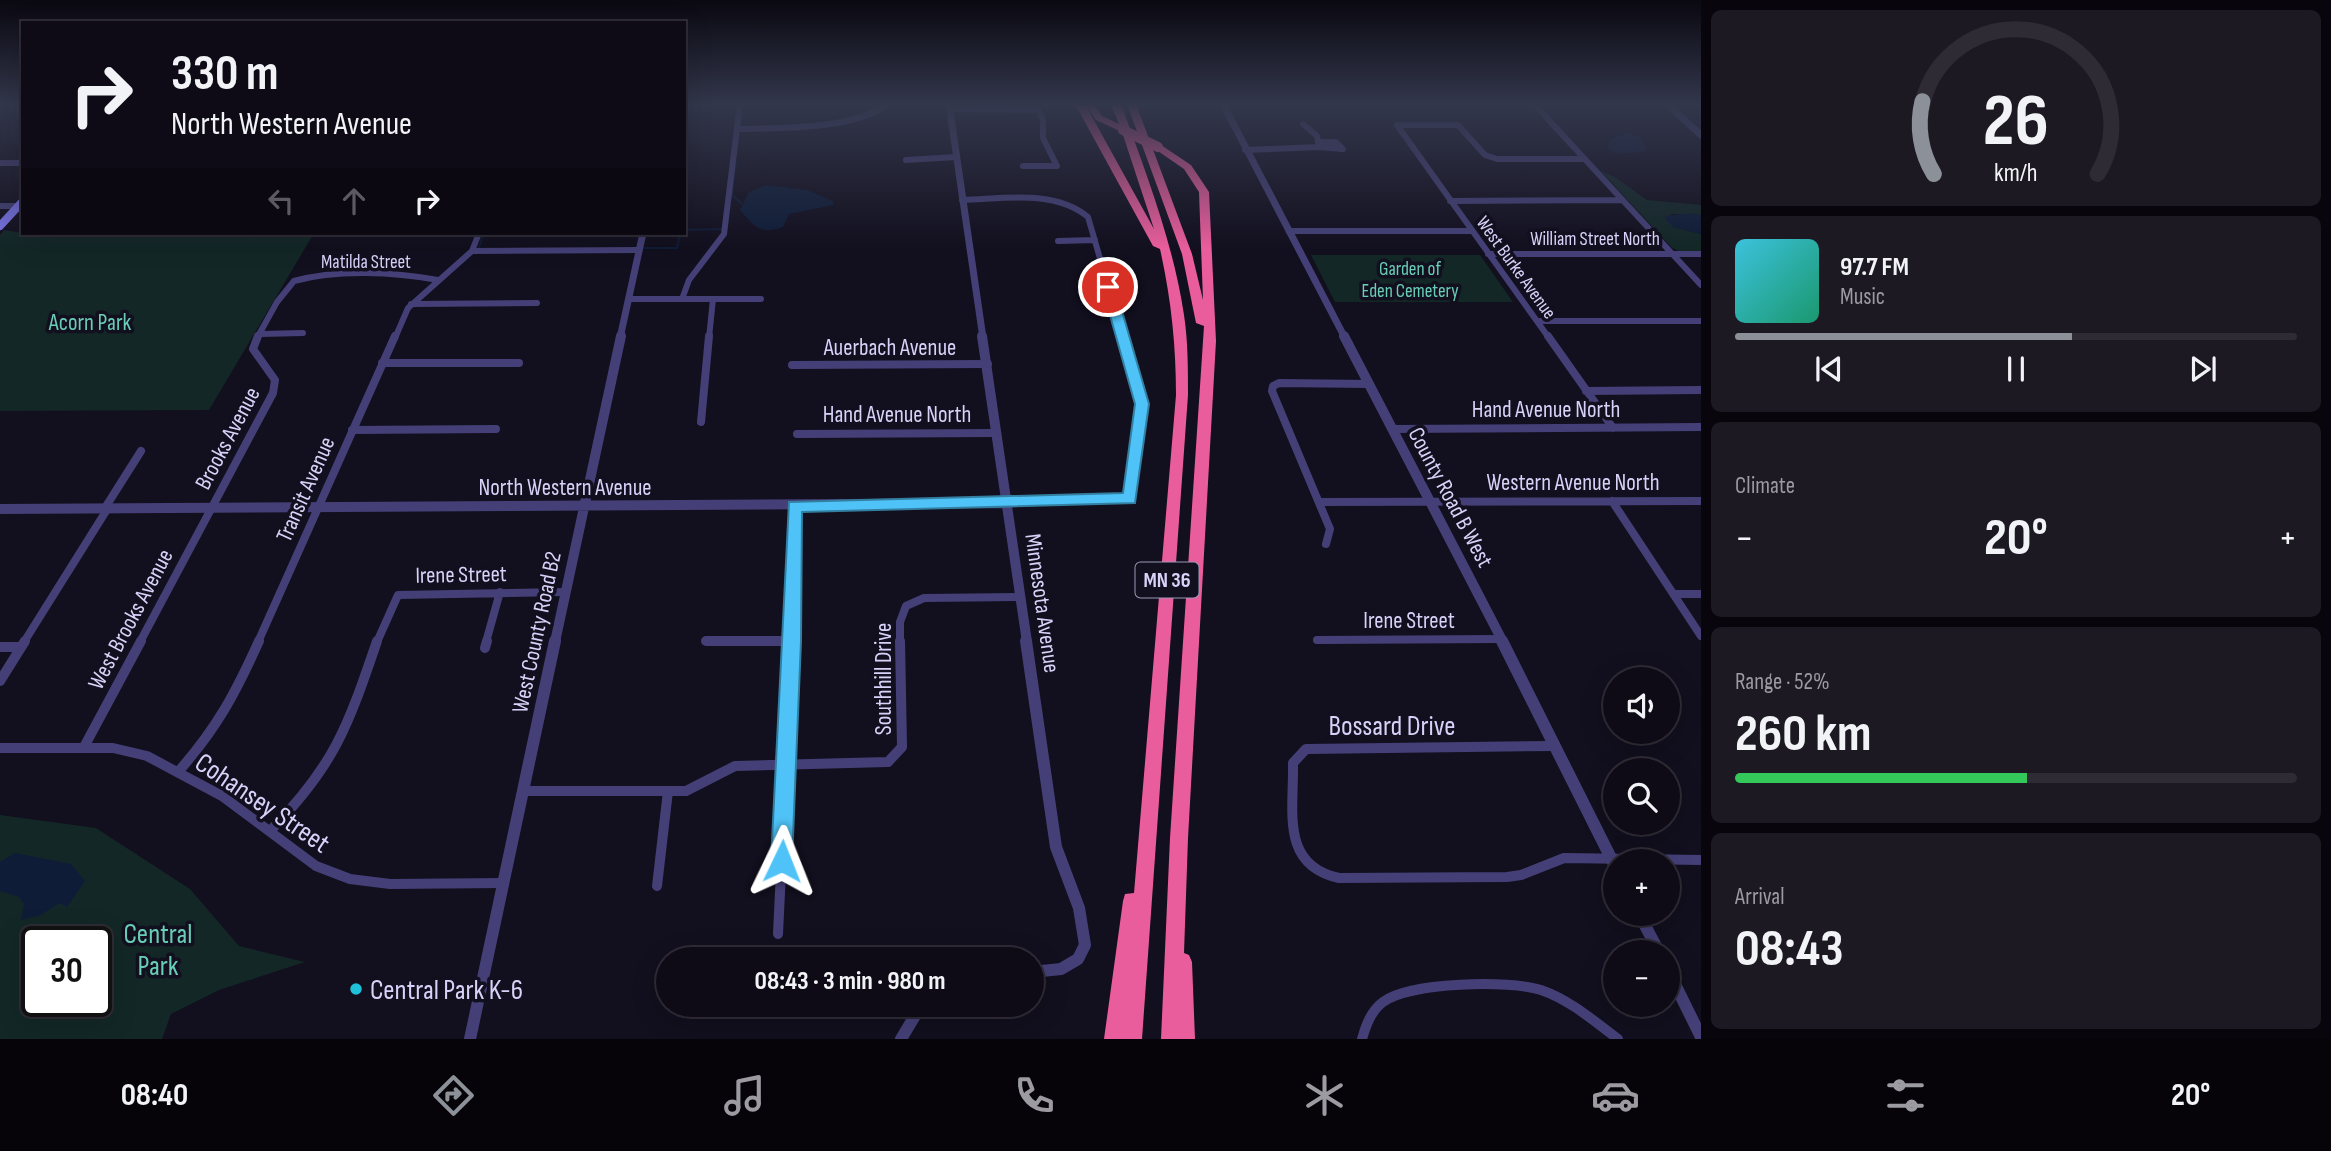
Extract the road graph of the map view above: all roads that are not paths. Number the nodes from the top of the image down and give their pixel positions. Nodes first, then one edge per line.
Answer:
1 (734, 152) edge
2 (955, 152) edge
3 (1050, 152) edge
4 (1107, 152) edge
5 (1133, 152) edge
6 (1149, 152) edge
7 (1166, 152) edge
8 (1246, 152) edge
9 (1416, 152) edge
10 (1485, 152) edge
11 (1578, 152) edge
12 (956, 157) junction
13 (1584, 159) junction
14 (906, 160) dead end
15 (0, 163) edge
16 (21, 163) edge
17 (1023, 166) dead end
18 (962, 200) junction
19 (1622, 200) junction
20 (1450, 201) junction
21 (21, 203) edge
22 (0, 206) edge
23 (0, 226) edge
24 (1290, 231) junction
25 (1471, 231) junction
26 (478, 235) edge
27 (643, 235) edge
28 (1095, 240) junction
29 (1058, 241) dead end
30 (639, 250) junction
31 (472, 251) junction
32 (1488, 254) junction
33 (1672, 254) junction
34 (1701, 254) edge
35 (438, 280) junction
36 (1701, 285) edge
37 (629, 299) junction
38 (682, 299) junction
39 (713, 299) junction
40 (761, 299) dead end
41 (537, 303) dead end
42 (411, 304) junction
43 (1537, 321) junction
44 (1701, 321) edge
45 (1181, 328) junction
46 (303, 333) dead end
47 (260, 334) junction
48 (382, 363) junction
49 (519, 363) dead end
50 (988, 364) junction
51 (792, 365) dead end
52 (1207, 377) junction
53 (1368, 384) junction
54 (1701, 390) edge
55 (1586, 391) junction
56 (701, 422) dead end
57 (1613, 428) junction
58 (1701, 428) edge
59 (496, 429) dead end
60 (1392, 429) junction
61 (352, 430) junction
62 (996, 433) junction
63 (797, 434) dead end
64 (141, 451) dead end
65 (1612, 500) junction
66 (1701, 500) edge
67 (1429, 501) junction
68 (1320, 502) junction
69 (1007, 503) junction
70 (585, 505) junction
71 (795, 506) junction
72 (107, 508) junction
73 (211, 508) junction
74 (317, 508) junction
75 (0, 509) edge
76 (1326, 544) dead end
77 (566, 592) junction
78 (500, 593) junction
79 (1674, 594) junction
80 (1701, 594) edge
81 (1021, 597) junction
82 (1701, 636) edge
83 (1501, 639) junction
84 (1318, 640) dead end
85 (706, 641) dead end
86 (792, 641) junction
87 (0, 647) edge
88 (21, 647) junction
89 (485, 648) dead end
90 (0, 681) edge
91 (1555, 746) junction
92 (84, 747) junction
93 (0, 748) edge
94 (786, 764) junction
95 (178, 772) junction
96 (524, 791) junction
97 (668, 791) junction
98 (270, 831) junction
99 (1146, 831) junction
100 (1179, 838) junction
101 (1606, 849) edge
102 (1701, 860) edge
103 (1680, 861) edge
104 (1603, 862) edge
105 (504, 883) junction
106 (657, 886) dead end
107 (778, 934) dead end
108 (1044, 971) edge
109 (1680, 994) edge
110 (914, 1017) edge
111 (1701, 1037) edge
112 (470, 1039) edge
113 (901, 1039) edge
114 (1114, 1039) edge
115 (1132, 1039) edge
116 (1171, 1039) edge
117 (1185, 1039) edge
118 (1362, 1039) edge
119 (1618, 1039) edge

1 - 38 street
2 - 12 street, Minnesota Avenue
3 - 17 street
4 - 45 highway
5 - 45 highway, MN 36
6 - 52 highway, MN 36
7 - 52 highway, bridge
8 - 24 street, County Road B West
9 - 20 street, West Burke Avenue
10 - 13 street, West Burke Avenue
11 - 13 street
12 - 14 street
12 - 18 street, Minnesota Avenue
13 - 19 street
15 - 16 street
18 - 28 street
18 - 50 street, Minnesota Avenue
19 - 20 street
19 - 33 street
20 - 25 street, West Burke Avenue
21 - 22 street
21 - 23 main road
24 - 25 street
24 - 53 street, County Road B West
25 - 32 street, West Burke Avenue
26 - 31 street, Transit Avenue
27 - 30 street, West County Road B2
28 - 29 street
28 - 69 street, North Western Avenue
30 - 31 street
30 - 37 street, West County Road B2
31 - 35 street, Transit Avenue
32 - 33 street, William Street North
32 - 43 street, West Burke Avenue
33 - 34 street, William Street North
33 - 36 street
35 - 42 street, Transit Avenue
35 - 47 street, Matilda Street
37 - 38 street
37 - 70 street, West County Road B2
38 - 39 street
39 - 40 street
39 - 56 street
41 - 42 street
42 - 48 street, Transit Avenue
43 - 44 street
43 - 55 street, West Burke Avenue
45 - 99 highway, MN 36
46 - 47 street
47 - 73 street, Brooks Avenue
48 - 49 street
48 - 61 street, Transit Avenue
50 - 51 street, Auerbach Avenue
50 - 62 street, Minnesota Avenue
52 - 100 highway, MN 36
53 - 60 street, County Road B West
53 - 68 street
54 - 55 street
55 - 57 street, West Burke Avenue
57 - 58 street, Hand Avenue North
57 - 60 street, Hand Avenue North
59 - 61 street
60 - 67 street, County Road B West
61 - 74 street, Transit Avenue
62 - 63 street, Hand Avenue North
62 - 69 street, Minnesota Avenue
64 - 72 street
65 - 66 street, Western Avenue North
65 - 67 street, Western Avenue North
65 - 79 street
67 - 68 street, Western Avenue North
67 - 83 street, County Road B West
68 - 76 street
69 - 71 street, North Western Avenue
69 - 81 street, Minnesota Avenue
70 - 71 street, North Western Avenue
70 - 74 street, North Western Avenue
70 - 77 street, West County Road B2
71 - 86 street
72 - 73 street, North Western Avenue
72 - 75 street, North Western Avenue
72 - 88 street
73 - 74 street, North Western Avenue
73 - 92 street, West Brooks Avenue
74 - 95 street, Transit Avenue
77 - 78 street, Irene Street
77 - 96 street, West County Road B2
78 - 89 street
78 - 98 street, Irene Street
79 - 80 street
79 - 82 street
81 - 94 street, Southhill Drive
81 - 108 street, Minnesota Avenue
83 - 84 street, Irene Street
83 - 91 street, County Road B West
85 - 86 street
86 - 94 street
87 - 88 street
88 - 90 street
91 - 101 street, County Road B West
91 - 104 street, Bossard Drive
92 - 93 street, Cohansey Street
92 - 95 street, Cohansey Street
94 - 97 street
94 - 107 street
95 - 98 street, Cohansey Street
96 - 97 street
96 - 105 street, West County Road B2
97 - 106 street
98 - 105 street, Cohansey Street
99 - 114 highway
99 - 115 highway, MN 36
100 - 116 highway, MN 36
100 - 117 highway
102 - 103 street
105 - 112 street, West County Road B2
109 - 111 street
110 - 113 street
118 - 119 street

